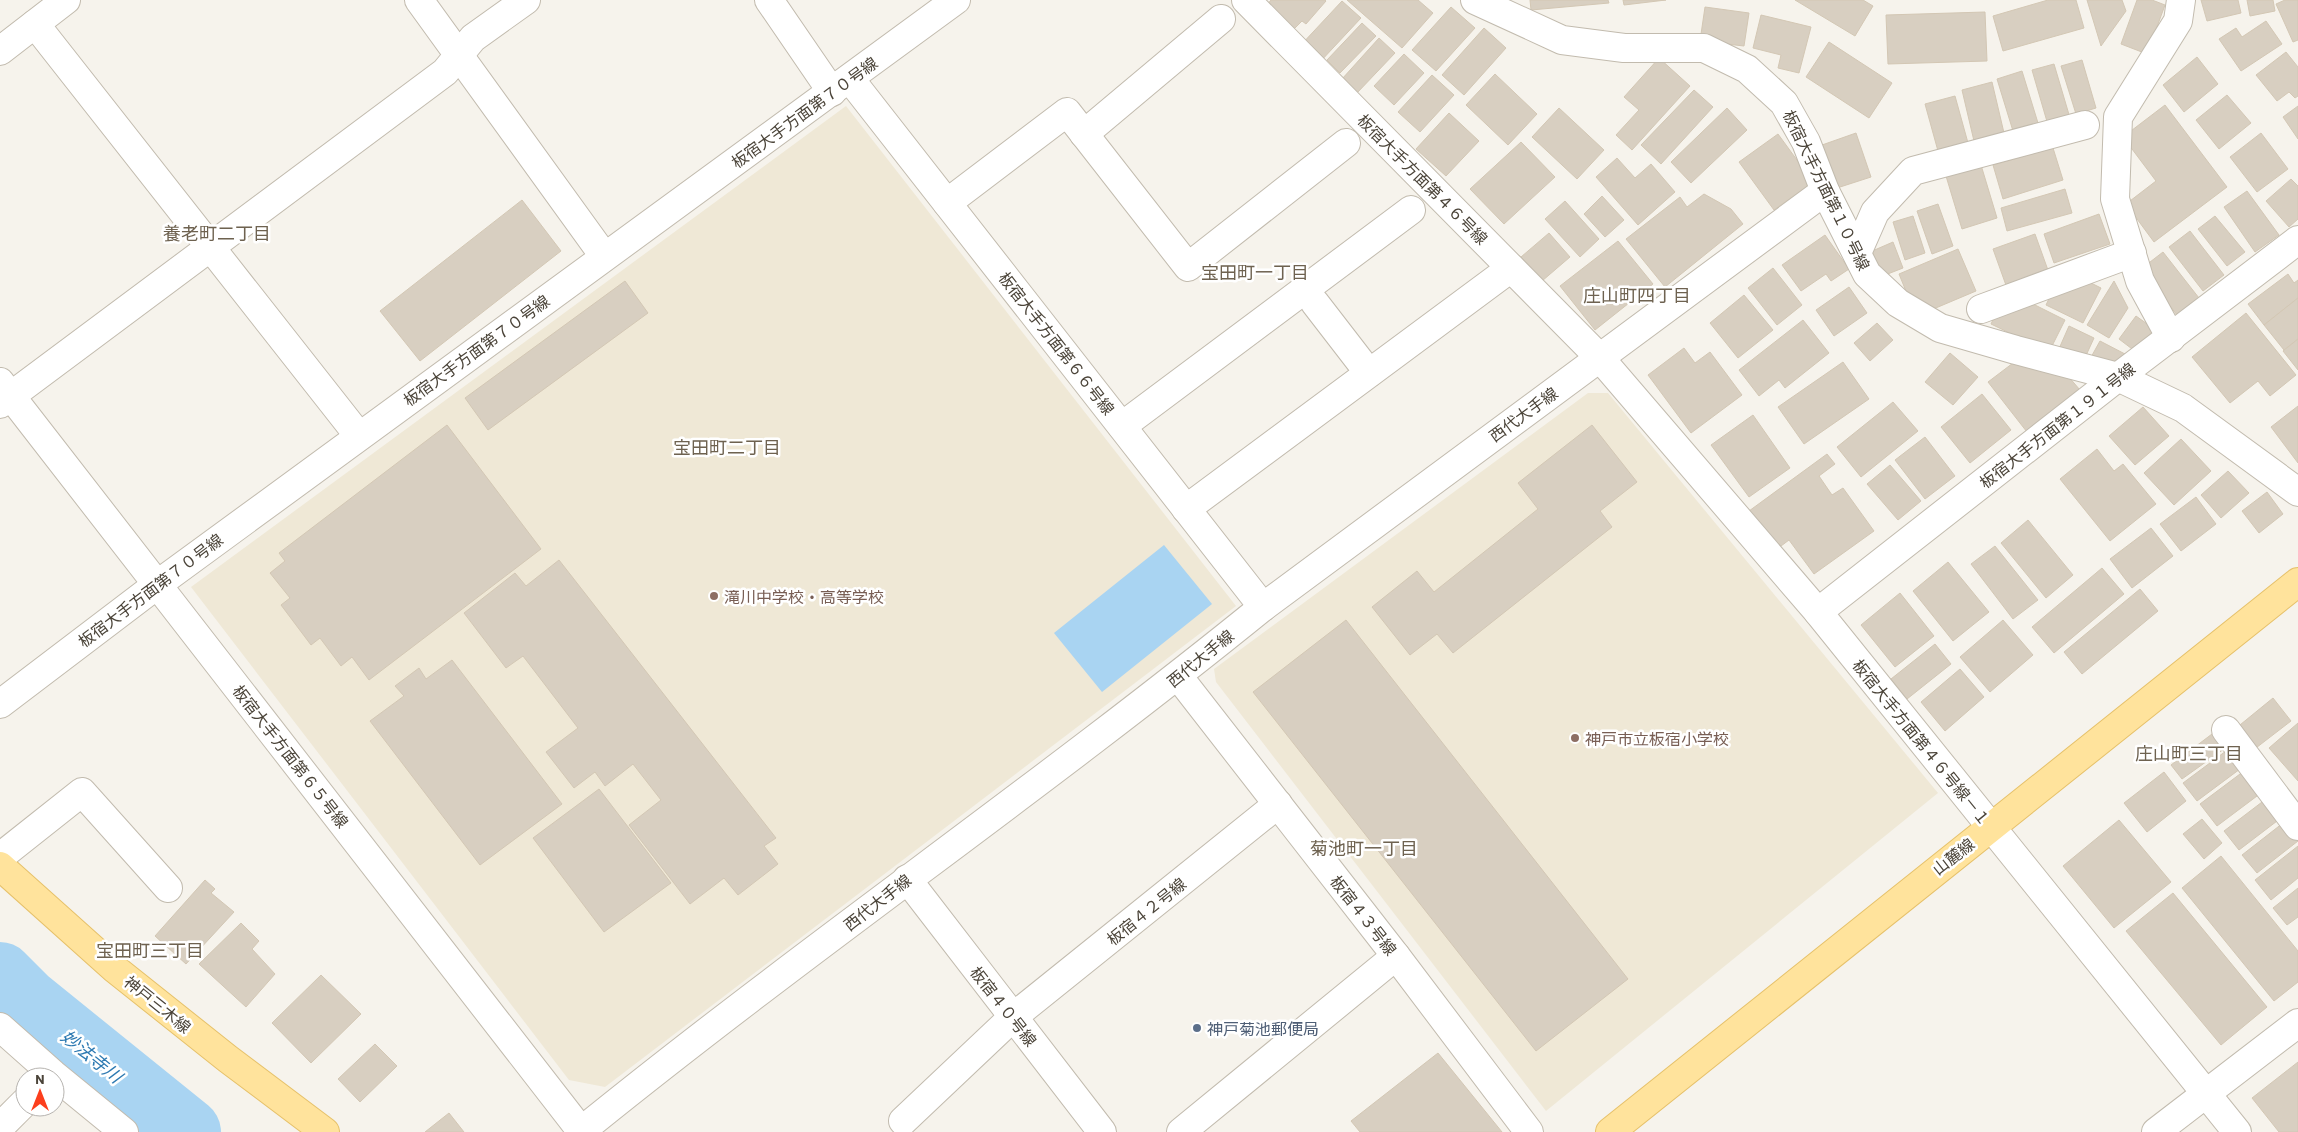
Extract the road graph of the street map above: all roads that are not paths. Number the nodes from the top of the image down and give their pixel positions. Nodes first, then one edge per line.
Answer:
1 (66, 0) edge
2 (418, 0) edge
3 (526, 0) edge
4 (769, 0) edge
5 (956, 0) edge
6 (1246, 0) edge
7 (1474, 0) edge
8 (2181, 0) edge
9 (1221, 19) dead end
10 (35, 24) junction
11 (0, 51) edge
12 (458, 54) junction
13 (841, 86) junction
14 (2085, 125) dead end
15 (1084, 134) junction
16 (1346, 144) dead end
17 (1825, 191) junction
18 (947, 203) junction
19 (1411, 210) dead end
20 (2297, 242) edge
21 (210, 247) junction
22 (1857, 253) junction
23 (2132, 253) junction
24 (604, 256) junction
25 (1511, 268) junction
26 (1315, 303) dead end
27 (1981, 309) dead end
28 (2171, 338) junction
29 (1600, 358) junction
30 (1370, 373) junction
31 (2118, 376) junction
32 (4, 394) edge
33 (1122, 426) junction
34 (359, 436) junction
35 (2298, 492) edge
36 (1186, 509) junction
37 (2298, 582) edge
38 (158, 584) junction
39 (1263, 607) junction
40 (1818, 612) junction
41 (1178, 676) junction
42 (3, 695) edge
43 (2226, 730) dead end
44 (1278, 804) junction
45 (2298, 826) edge
46 (1990, 828) junction
47 (0, 857) edge
48 (0, 866) edge
49 (907, 879) junction
50 (168, 888) dead end
51 (1396, 956) junction
52 (1013, 1017) junction
53 (2298, 1023) edge
54 (0, 1026) edge
55 (43, 1067) edge
56 (65, 1086) edge
57 (2205, 1094) junction
58 (15, 1112) edge
59 (0, 1127) edge
60 (901, 1128) edge
61 (124, 1132) edge
62 (325, 1132) edge
63 (581, 1132) edge
64 (1102, 1132) edge
65 (1181, 1132) edge
66 (1529, 1132) edge
67 (1610, 1132) edge
68 (2156, 1132) edge
69 (2237, 1132) edge

1 - 10 street
2 - 12 street
3 - 12 street
4 - 13 street, 板宿大手方面第６６号線
5 - 13 street, 板宿大手方面第７０号線
6 - 25 street, 板宿大手方面第４６号線
7 - 17 street, 板宿大手方面第１０号線
8 - 23 street
9 - 15 street
10 - 11 street
10 - 21 street
12 - 21 street
12 - 24 street
13 - 18 street, 板宿大手方面第６６号線
13 - 24 street, 板宿大手方面第７０号線
14 - 22 street
15 - 16 street
15 - 18 street
17 - 22 street, 板宿大手方面第１０号線
17 - 29 street, 西代大手線
18 - 33 street, 板宿大手方面第６６号線
19 - 33 street
20 - 28 street, 板宿大手方面第１９１号線
21 - 32 street
21 - 34 street
22 - 31 street, 板宿大手方面第１０号線
23 - 27 street
23 - 28 street
24 - 34 street, 板宿大手方面第７０号線
25 - 29 street, 板宿大手方面第４６号線
25 - 30 street
26 - 30 street
28 - 31 street, 板宿大手方面第１９１号線
29 - 39 street, 西代大手線
29 - 40 street, 板宿大手方面第４６号線－１
30 - 36 street
31 - 35 street, 板宿大手方面第１０号線
31 - 40 street, 板宿大手方面第１９１号線
32 - 38 street, 板宿大手方面第６５号線
33 - 36 street, 板宿大手方面第６６号線
34 - 38 street, 板宿大手方面第７０号線
36 - 39 street, 板宿大手方面第６６号線
37 - 46 main road, 山麓線
38 - 42 street, 板宿大手方面第７０号線
38 - 63 street, 板宿大手方面第６５号線
39 - 41 street, 西代大手線
40 - 46 street, 板宿大手方面第４６号線－１
41 - 44 street, 板宿４３号線
41 - 49 street, 西代大手線
43 - 45 street
44 - 51 street, 板宿４３号線
44 - 52 street, 板宿４２号線
46 - 57 street, 板宿大手方面第４６号線－１
46 - 67 main road, 山麓線
47 - 50 street
48 - 62 main road, 神戸三木線
49 - 52 street, 板宿４０号線
49 - 63 street, 西代大手線
51 - 65 street
51 - 66 street, 板宿４３号線
52 - 60 street, 板宿４２号線
52 - 64 street, 板宿４０号線
53 - 57 street
54 - 55 street
56 - 61 street
57 - 68 street
57 - 69 street, 板宿大手方面第４６号線－１
58 - 59 street

